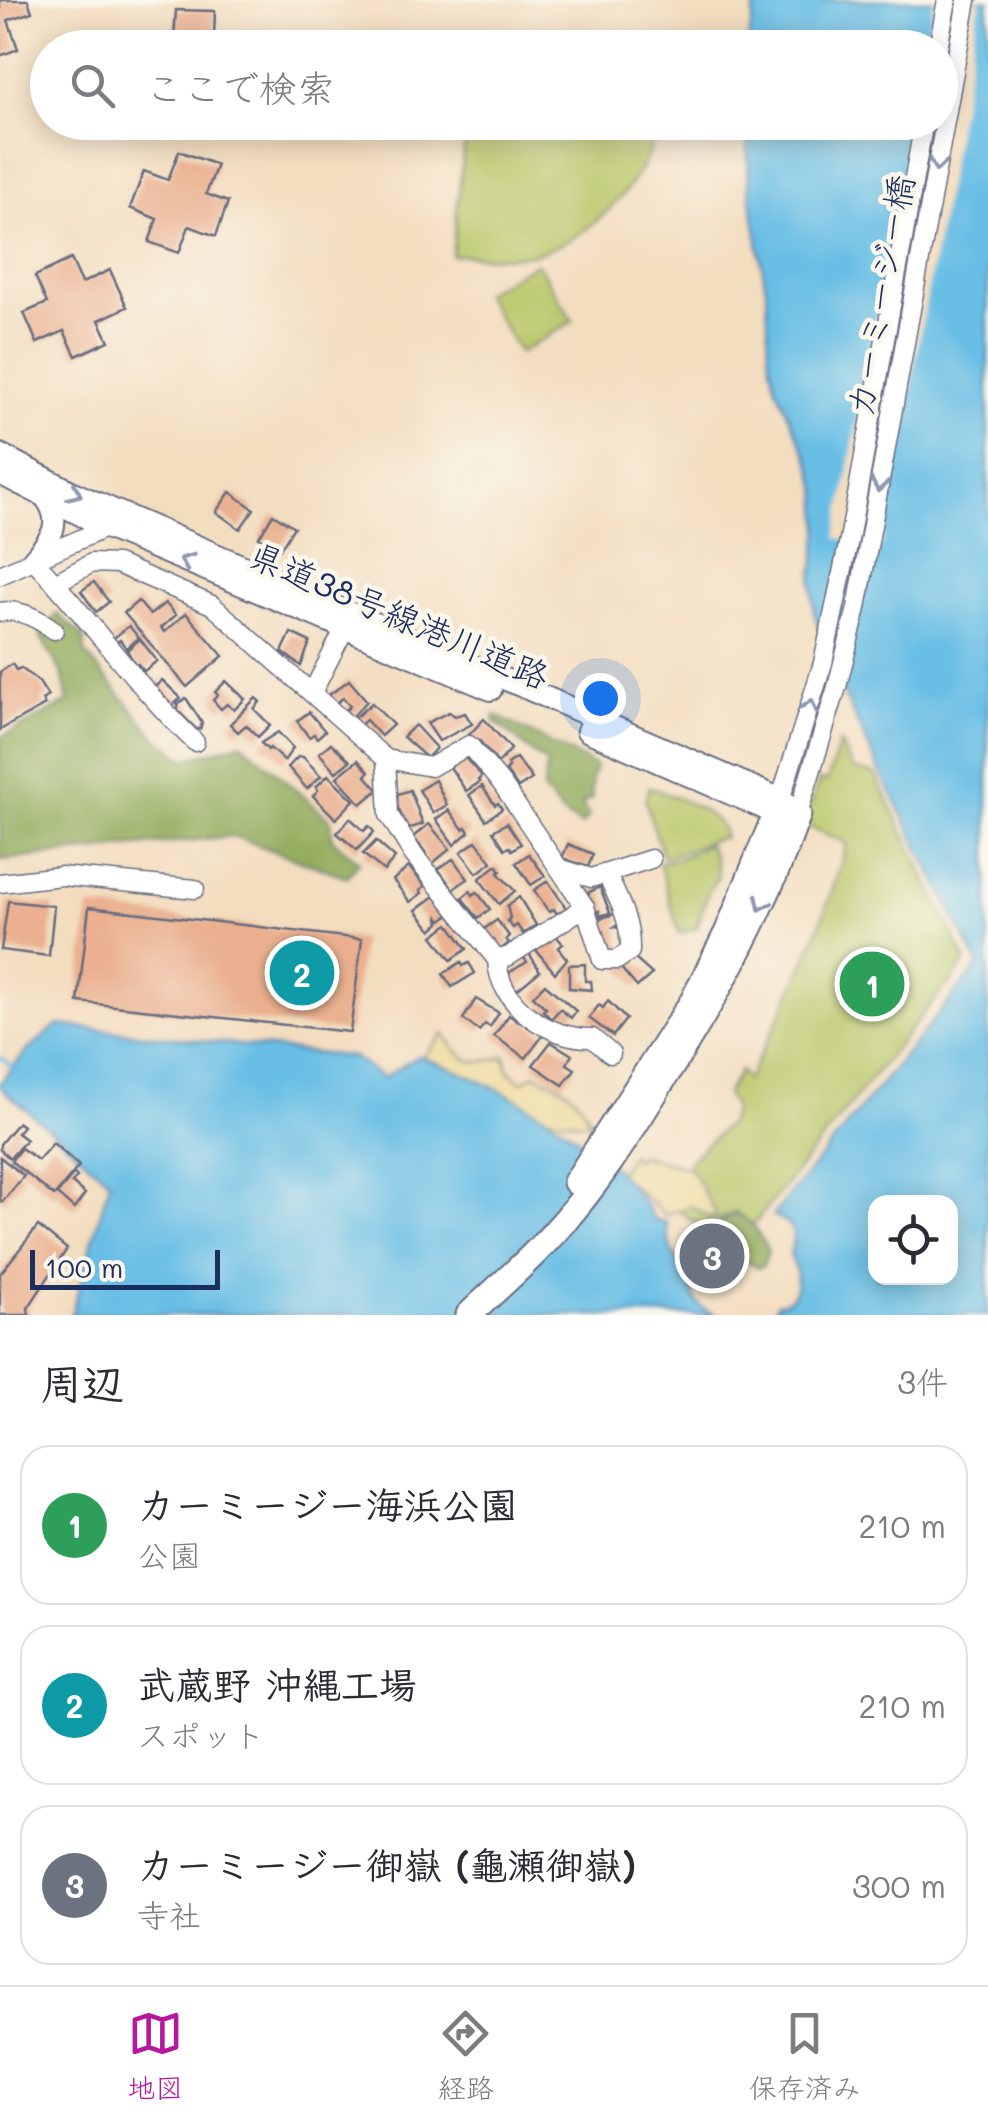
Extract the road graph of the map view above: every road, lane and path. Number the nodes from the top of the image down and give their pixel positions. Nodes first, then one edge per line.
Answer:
1 (947, 0) edge
2 (967, 0) edge
3 (941, 30) edge
4 (958, 50) edge
5 (921, 140) edge
6 (942, 140) edge
7 (0, 454) edge
8 (0, 474) edge
9 (46, 498) junction
10 (131, 516) junction
11 (106, 528) junction
12 (33, 559) junction
13 (0, 575) edge
14 (55, 583) junction
15 (0, 612) edge
16 (344, 628) junction
17 (54, 630) dead end
18 (313, 691) junction
19 (195, 742) dead end
20 (386, 759) junction
21 (785, 809) junction
22 (651, 859) dead end
23 (560, 868) junction
24 (607, 875) junction
25 (0, 883) edge
26 (195, 889) dead end
27 (585, 907) junction
28 (497, 960) junction
29 (610, 1054) dead end
30 (476, 1308) edge

1 - 3 street
2 -> 4 street, カーミージー橋
21 -> 5 street, カーミージー橋
6 -> 21 street, カーミージー橋
7 -> 10 main road, 県道38号線港川道路
8 - 9 main road, 県道38号線港川道路
9 - 11 main road, 県道38号線港川道路
9 - 12 main road
10 - 11 street
10 - 21 main road, 県道38号線港川道路
11 - 12 street
16 -> 11 main road, 県道38号線港川道路
12 - 13 street
12 - 14 street
14 - 18 street
14 - 19 street
15 - 17 street
16 - 18 street
16 - 21 main road, 県道38号線港川道路
18 - 20 street
20 - 23 street
20 - 28 street
21 - 30 highway
22 - 24 street
23 - 24 street
23 - 27 street
24 - 27 street
25 - 26 street
27 - 28 street
28 - 29 street

